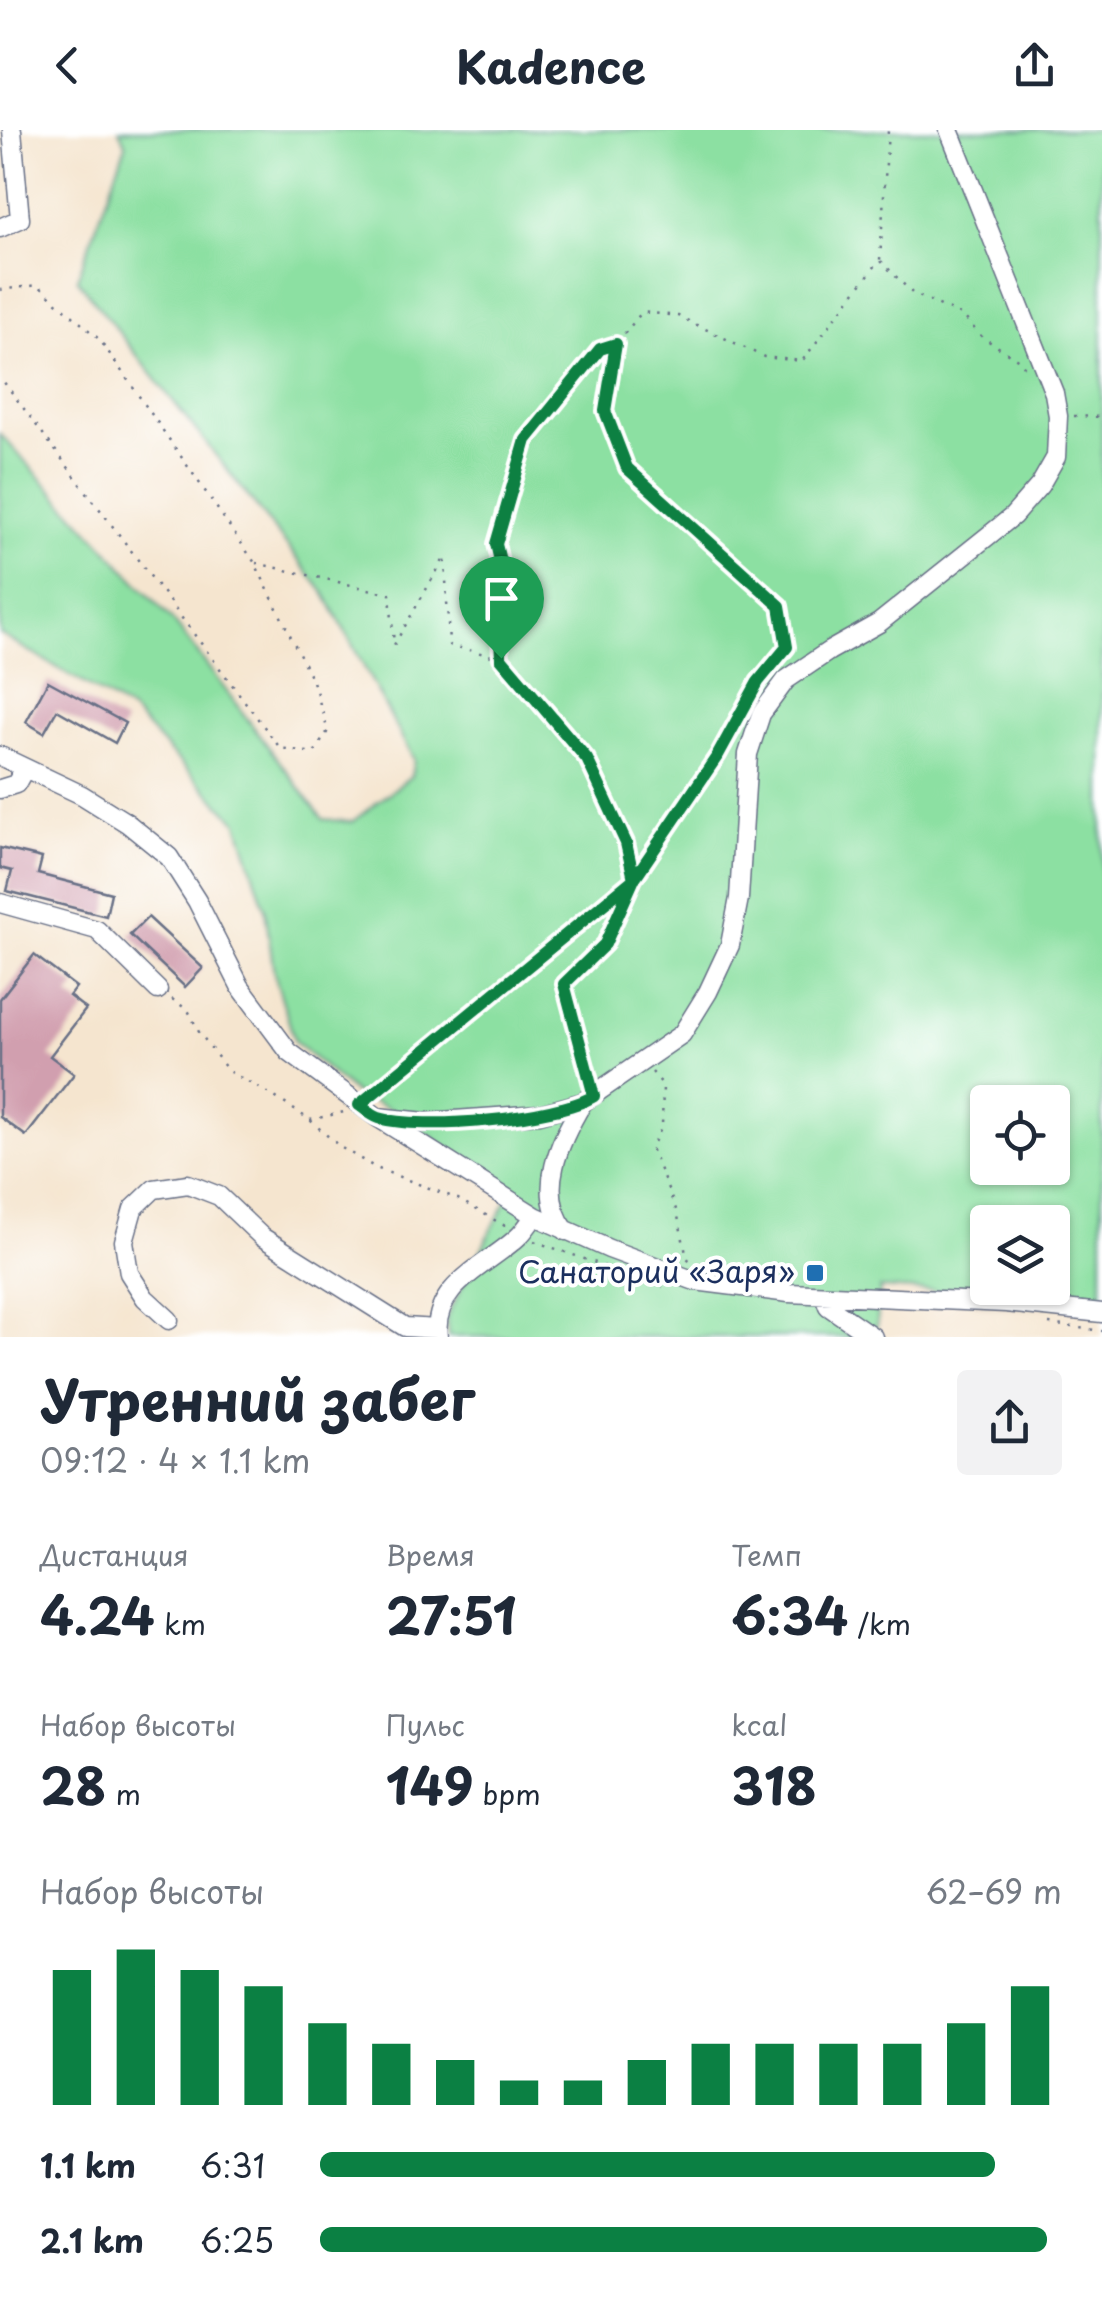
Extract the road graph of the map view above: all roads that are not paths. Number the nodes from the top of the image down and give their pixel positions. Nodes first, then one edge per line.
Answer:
1 (12, 130) edge
2 (949, 130) edge
3 (0, 228) edge
4 (0, 756) edge
5 (25, 768) junction
6 (0, 789) edge
7 (0, 904) edge
8 (158, 990) road end
9 (588, 1099) junction
10 (377, 1118) junction
11 (535, 1216) junction
12 (567, 1232) junction
13 (824, 1295) junction
14 (1102, 1312) edge
15 (169, 1320) dead end
16 (404, 1332) edge
17 (437, 1333) edge
18 (873, 1337) edge

1 - 3 street
2 - 9 street
4 - 5 street
5 - 6 street
5 - 10 street
7 - 8 street
9 - 10 street
9 - 12 street
10 - 11 street
11 - 12 street
11 - 17 street
12 - 13 street
13 - 14 street
13 - 18 street
15 - 16 street
16 - 17 street

